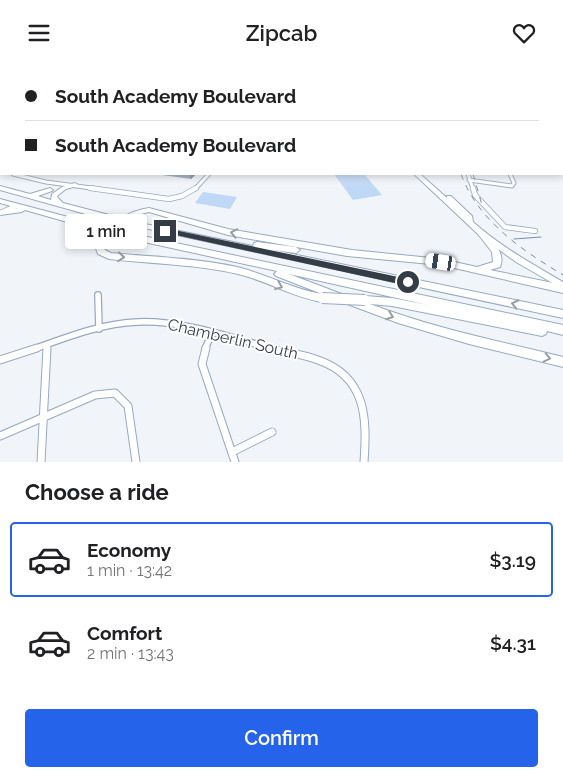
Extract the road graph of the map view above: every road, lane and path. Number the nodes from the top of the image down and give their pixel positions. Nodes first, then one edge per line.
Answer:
1 (17, 175) edge
2 (208, 175) edge
3 (418, 175) edge
4 (425, 175) edge
5 (468, 175) edge
6 (510, 175) edge
7 (469, 180) junction
8 (46, 182) junction
9 (75, 185) junction
10 (0, 188) edge
11 (50, 190) junction
12 (24, 195) junction
13 (38, 199) junction
14 (0, 201) edge
15 (62, 205) junction
16 (16, 206) junction
17 (30, 210) junction
18 (0, 213) edge
19 (110, 218) joint
20 (470, 221) junction
21 (135, 224) joint
22 (535, 231) dead end
23 (180, 234) junction
24 (482, 234) junction
25 (351, 253) junction
26 (229, 258) junction
27 (461, 266) junction
28 (563, 288) edge
29 (98, 295) dead end
30 (563, 314) edge
31 (99, 329) junction
32 (563, 332) edge
33 (212, 333) junction
34 (47, 346) junction
35 (0, 360) edge
36 (563, 362) edge
37 (42, 417) junction
38 (272, 432) dead end
39 (0, 436) edge
40 (232, 452) junction
41 (41, 462) edge
42 (136, 462) edge
43 (235, 462) edge
44 (364, 462) edge

1 - 8 street
2 - 9 street
3 - 20 main road
4 - 20 main road
5 - 7 street
6 - 7 street
7 - 22 street
8 - 9 street
8 - 11 highway
9 - 15 highway
10 - 12 highway
11 - 12 highway
11 - 13 highway
12 - 13 highway
12 - 16 highway
13 - 15 highway
13 - 17 highway
14 - 16 highway
15 - 19 highway
16 - 17 highway
16 - 18 street
17 - 18 highway
17 - 26 highway, bridge
19 - 21 highway, bridge
20 - 24 main road
21 - 23 highway
23 - 25 highway
30 -> 23 highway
24 - 27 highway
24 - 28 main road
25 - 27 highway
25 -> 32 highway, bridge
26 - 32 highway
26 -> 36 highway
27 - 28 highway
29 - 31 street
31 - 33 street, Chamberlin South
31 - 34 street, Chamberlin South
33 - 40 street
33 - 44 street, Chamberlin South
34 - 35 street, Chamberlin South
34 - 37 street
37 - 39 street
37 - 41 street
37 - 42 street
38 - 40 street
40 - 43 street

